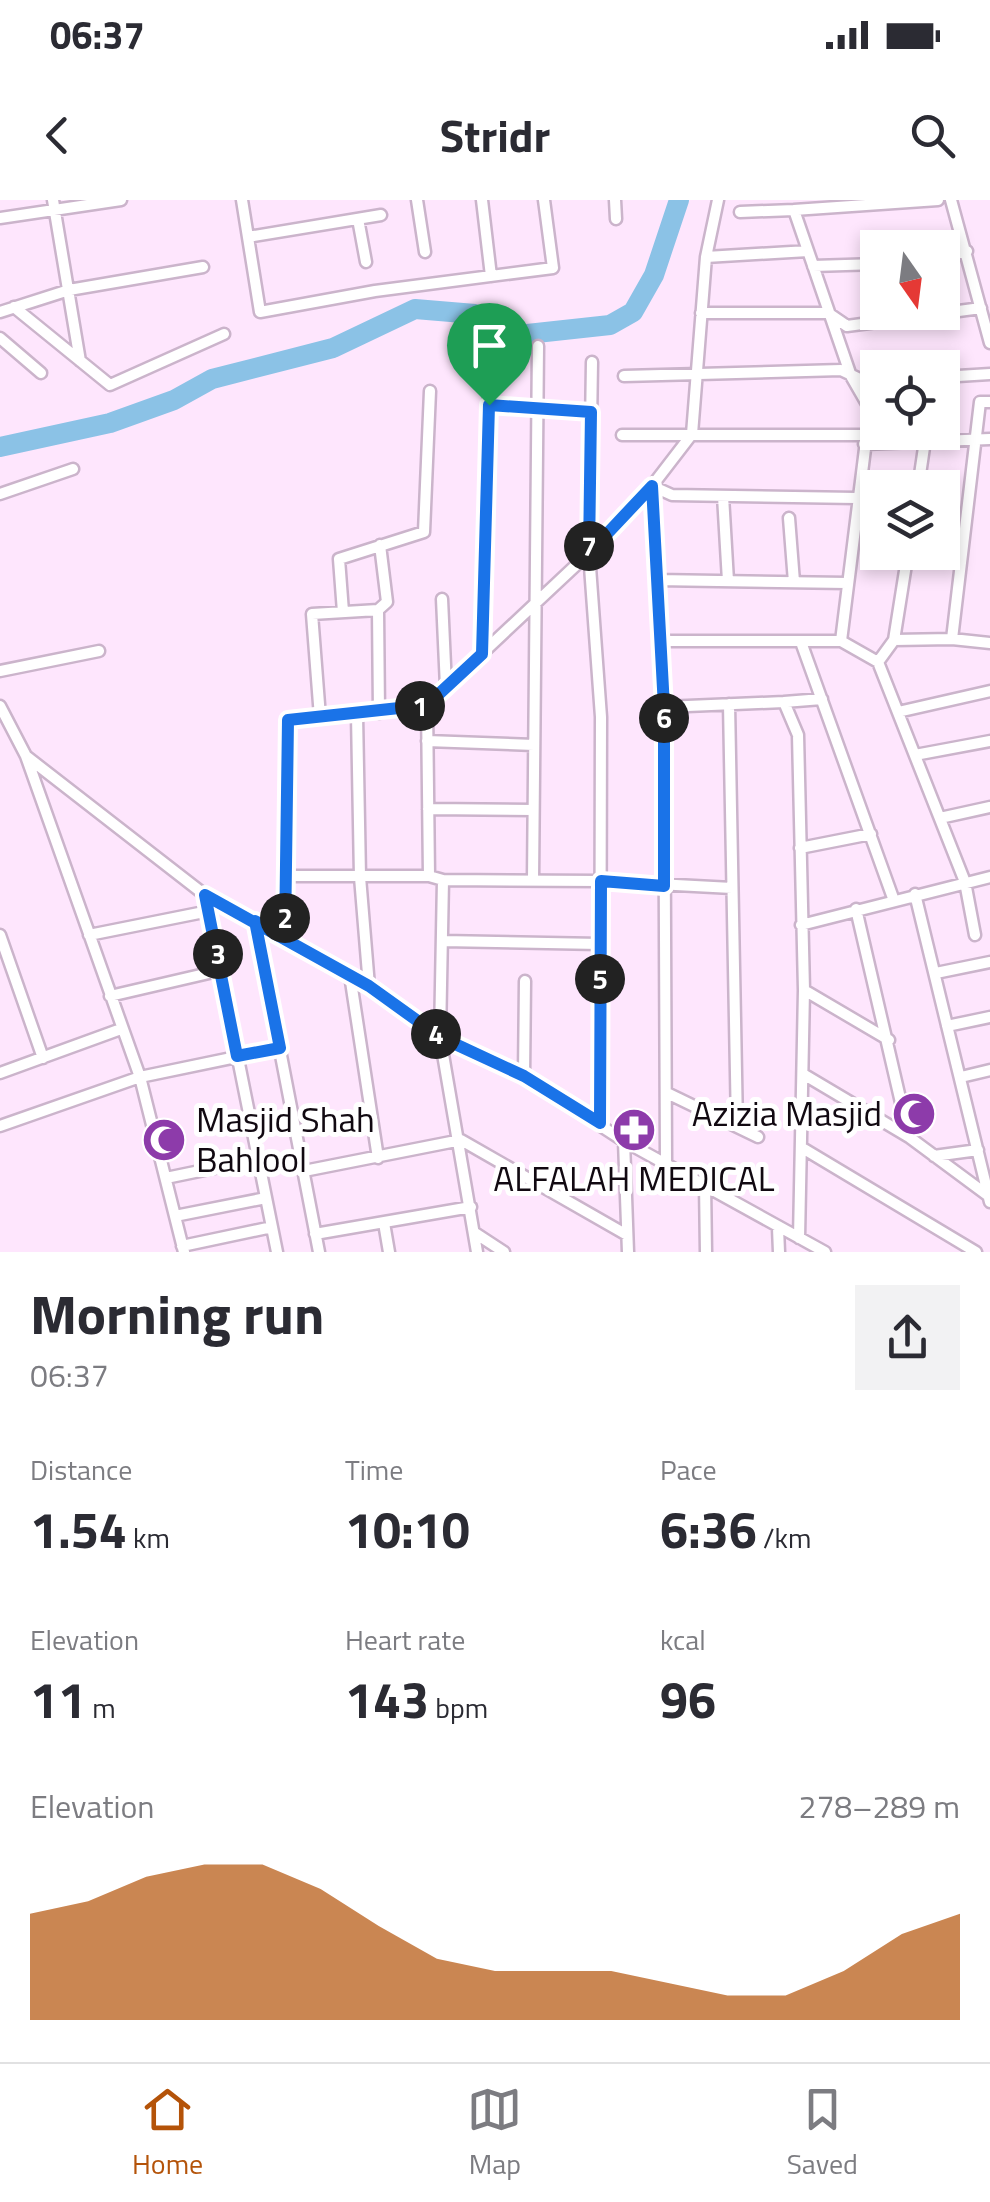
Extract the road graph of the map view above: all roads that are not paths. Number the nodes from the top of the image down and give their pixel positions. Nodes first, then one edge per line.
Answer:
1 (121, 200) edge
2 (242, 200) edge
3 (417, 200) edge
4 (482, 200) edge
5 (544, 200) edge
6 (615, 200) edge
7 (718, 200) edge
8 (938, 200) edge
9 (952, 200) edge
10 (885, 203) edge
11 (54, 205) edge
12 (794, 210) junction
13 (740, 212) dead end
14 (380, 215) dead end
15 (0, 218) edge
16 (358, 219) junction
17 (616, 219) dead end
18 (248, 237) junction
19 (808, 251) junction
20 (967, 251) junction
21 (425, 252) dead end
22 (960, 253) edge
23 (706, 257) junction
24 (366, 262) dead end
25 (860, 265) edge
26 (203, 266) dead end
27 (813, 266) junction
28 (491, 276) junction
29 (70, 290) junction
30 (14, 308) junction
31 (982, 308) junction
32 (0, 312) edge
33 (701, 313) junction
34 (828, 313) junction
35 (224, 334) dead end
36 (0, 338) edge
37 (990, 343) edge
38 (538, 346) dead end
39 (80, 360) junction
40 (490, 360) dead end
41 (592, 362) dead end
42 (696, 372) junction
43 (41, 373) dead end
44 (990, 374) edge
45 (624, 376) dead end
46 (851, 376) junction
47 (960, 376) edge
48 (860, 377) edge
49 (430, 391) dead end
50 (860, 392) edge
51 (990, 402) edge
52 (489, 405) junction
53 (538, 409) junction
54 (591, 412) junction
55 (692, 434) junction
56 (622, 435) dead end
57 (960, 437) edge
58 (975, 438) junction
59 (990, 439) edge
60 (860, 440) edge
61 (863, 450) edge
62 (73, 468) dead end
63 (652, 486) junction
64 (0, 494) edge
65 (723, 496) junction
66 (856, 498) junction
67 (789, 518) dead end
68 (380, 545) junction
69 (589, 553) junction
70 (905, 570) edge
71 (657, 580) junction
72 (728, 581) junction
73 (794, 582) junction
74 (847, 582) junction
75 (442, 599) dead end
76 (535, 606) junction
77 (378, 610) junction
78 (344, 612) junction
79 (894, 640) junction
80 (952, 640) junction
81 (660, 641) junction
82 (841, 641) junction
83 (801, 642) junction
84 (990, 643) edge
85 (99, 651) dead end
86 (482, 654) junction
87 (878, 662) junction
88 (0, 671) edge
89 (446, 687) junction
90 (990, 691) edge
91 (822, 699) junction
92 (784, 702) junction
93 (729, 704) junction
94 (427, 705) junction
95 (664, 707) junction
96 (898, 712) junction
97 (380, 713) junction
98 (1, 715) edge
99 (357, 715) junction
100 (320, 717) junction
101 (427, 741) junction
102 (990, 741) edge
103 (534, 745) junction
104 (914, 755) junction
105 (26, 756) junction
106 (990, 807) edge
107 (428, 809) junction
108 (532, 810) junction
109 (940, 818) junction
110 (871, 834) junction
111 (800, 848) junction
112 (286, 876) junction
113 (429, 876) junction
114 (360, 877) junction
115 (990, 877) edge
116 (443, 880) junction
117 (532, 880) junction
118 (601, 881) junction
119 (965, 882) junction
120 (664, 886) junction
121 (732, 888) junction
122 (915, 894) junction
123 (205, 895) junction
124 (893, 898) junction
125 (856, 909) junction
126 (209, 912) junction
127 (255, 921) junction
128 (801, 924) junction
129 (0, 935) edge
130 (89, 935) junction
131 (974, 936) dead end
132 (285, 937) junction
133 (443, 941) junction
134 (600, 944) junction
135 (990, 962) edge
136 (222, 970) junction
137 (936, 973) junction
138 (350, 975) junction
139 (525, 981) dead end
140 (369, 986) junction
141 (804, 990) junction
142 (110, 996) junction
143 (990, 1016) edge
144 (947, 1026) junction
145 (121, 1029) junction
146 (440, 1037) junction
147 (889, 1040) junction
148 (280, 1048) junction
149 (237, 1056) junction
150 (43, 1058) junction
151 (990, 1070) edge
152 (0, 1073) edge
153 (803, 1074) junction
154 (140, 1076) junction
155 (524, 1076) junction
156 (961, 1077) junction
157 (669, 1094) junction
158 (600, 1123) junction
159 (0, 1126) edge
160 (737, 1126) junction
161 (758, 1137) dead end
162 (909, 1137) junction
163 (461, 1140) junction
164 (624, 1141) junction
165 (804, 1149) junction
166 (978, 1150) junction
167 (934, 1156) junction
168 (378, 1158) junction
169 (258, 1159) junction
170 (666, 1162) junction
171 (304, 1171) junction
172 (166, 1178) junction
173 (705, 1184) junction
174 (266, 1198) junction
175 (990, 1200) edge
176 (471, 1207) junction
177 (175, 1216) junction
178 (384, 1223) junction
179 (272, 1227) junction
180 (778, 1228) junction
181 (474, 1233) junction
182 (316, 1234) junction
183 (627, 1235) junction
184 (799, 1238) junction
185 (183, 1249) edge
186 (277, 1252) edge
187 (319, 1252) edge
188 (389, 1252) edge
189 (477, 1252) edge
190 (504, 1252) edge
191 (628, 1252) edge
192 (706, 1252) edge
193 (779, 1252) edge
194 (825, 1252) edge
195 (976, 1252) edge

1 - 11 street
2 - 18 street
3 - 21 street
4 - 28 street
5 - 28 street
6 - 17 street
7 - 23 street
8 - 10 street
9 - 20 street
10 - 12 street
11 - 15 street
11 - 29 street
12 - 13 street
12 - 19 street
14 - 16 street
16 - 18 street
16 - 24 street
18 - 28 street
19 - 23 street
19 - 27 street
20 - 22 street
20 - 31 street
23 - 33 street
25 - 27 street
26 - 29 street
27 - 34 street
29 - 30 street
29 - 39 street
30 - 32 street
30 - 39 street
31 - 34 street
31 - 37 street
33 - 34 street
33 - 42 street
34 - 46 street
35 - 39 street
36 - 43 street
38 - 53 street
40 - 52 street
41 - 54 street
42 - 45 street
42 - 46 street
42 - 55 street
44 - 47 street
46 - 48 street
46 - 50 street
49 - 68 street
51 - 58 street
52 - 53 street
52 - 86 street
53 - 54 street
53 - 76 street
54 - 69 street
55 - 56 street
55 - 60 street
55 - 63 street
57 - 58 street
58 - 59 street
58 - 80 street
61 - 66 street
62 - 64 street
63 - 65 street
63 - 69 street
63 - 71 street
65 - 66 street
65 - 72 street
66 - 74 street
67 - 73 street
68 - 77 street
68 - 78 street
69 - 76 street
69 - 118 street
70 - 79 street
71 - 72 street
71 - 81 street
72 - 73 street
73 - 74 street
74 - 82 street
75 - 89 street
76 - 86 street
76 - 103 street
77 - 78 street
77 - 97 street
78 - 100 street
79 - 80 street
79 - 87 street
80 - 84 street
81 - 83 street
81 - 95 street
82 - 83 street
82 - 87 street
83 - 91 street
85 - 88 street
86 - 89 street
87 - 96 street
89 - 94 street
90 - 96 street
91 - 92 street
91 - 110 street
92 - 93 street
92 - 111 street
93 - 95 street
93 - 121 street
94 - 97 street
94 - 101 street
95 - 120 street
96 - 104 street
97 - 99 street
98 - 105 street
99 - 100 street
99 - 114 street
100 - 112 street
101 - 103 street
101 - 107 street
102 - 104 street
103 - 108 street
104 - 109 street
105 - 123 street
105 - 130 street
106 - 109 street
107 - 108 street
107 - 113 street
108 - 117 street
109 - 119 street
110 - 111 street
110 - 124 street
111 - 128 street
112 - 114 street
112 - 132 street
113 - 114 street
113 - 116 street
114 - 140 street
115 - 119 street
116 - 117 street
116 - 133 street
117 - 118 street
118 - 120 street
118 - 134 street
119 - 122 street
119 - 131 street
120 - 121 street
120 - 157 street
121 - 160 street
122 - 124 street
122 - 137 street
123 - 126 street
123 - 127 street
124 - 125 street
125 - 128 street
125 - 147 street
126 - 130 street
126 - 136 street
127 - 132 street
127 - 148 street
128 - 141 street
129 - 150 street
130 - 142 street
132 - 138 street
133 - 134 street
133 - 146 street
134 - 158 street
135 - 137 street
136 - 142 street
136 - 149 street
137 - 144 street
138 - 140 street
138 - 168 street
139 - 155 street
140 - 146 street
141 - 147 street
141 - 153 street
142 - 145 street
143 - 144 street
144 - 156 street
145 - 150 street
145 - 154 street
146 - 155 street
146 - 163 street
147 - 162 street
148 - 149 street
148 - 171 street
149 - 154 street
149 - 169 street
150 - 152 street
151 - 156 street
153 - 162 street
153 - 165 street
154 - 159 street
154 - 172 street
155 - 158 street
156 - 166 street
157 - 160 street
157 - 170 street
158 - 164 street
160 - 161 street
162 - 167 street
163 - 168 street
163 - 176 street
163 - 183 street
164 - 170 street
164 - 183 street
165 - 184 street
165 - 195 street
166 - 167 street
166 - 175 street
167 - 175 street
168 - 171 street
169 - 172 street
169 - 174 street
170 - 173 street
171 - 182 street
172 - 177 street
173 - 180 street
173 - 192 street
174 - 177 street
174 - 179 street
176 - 178 street
176 - 181 street
177 - 185 street
178 - 182 street
178 - 188 street
179 - 185 street
179 - 186 street
180 - 184 street
180 - 193 street
181 - 189 street
181 - 190 street
182 - 187 street
183 - 191 street
184 - 194 street

